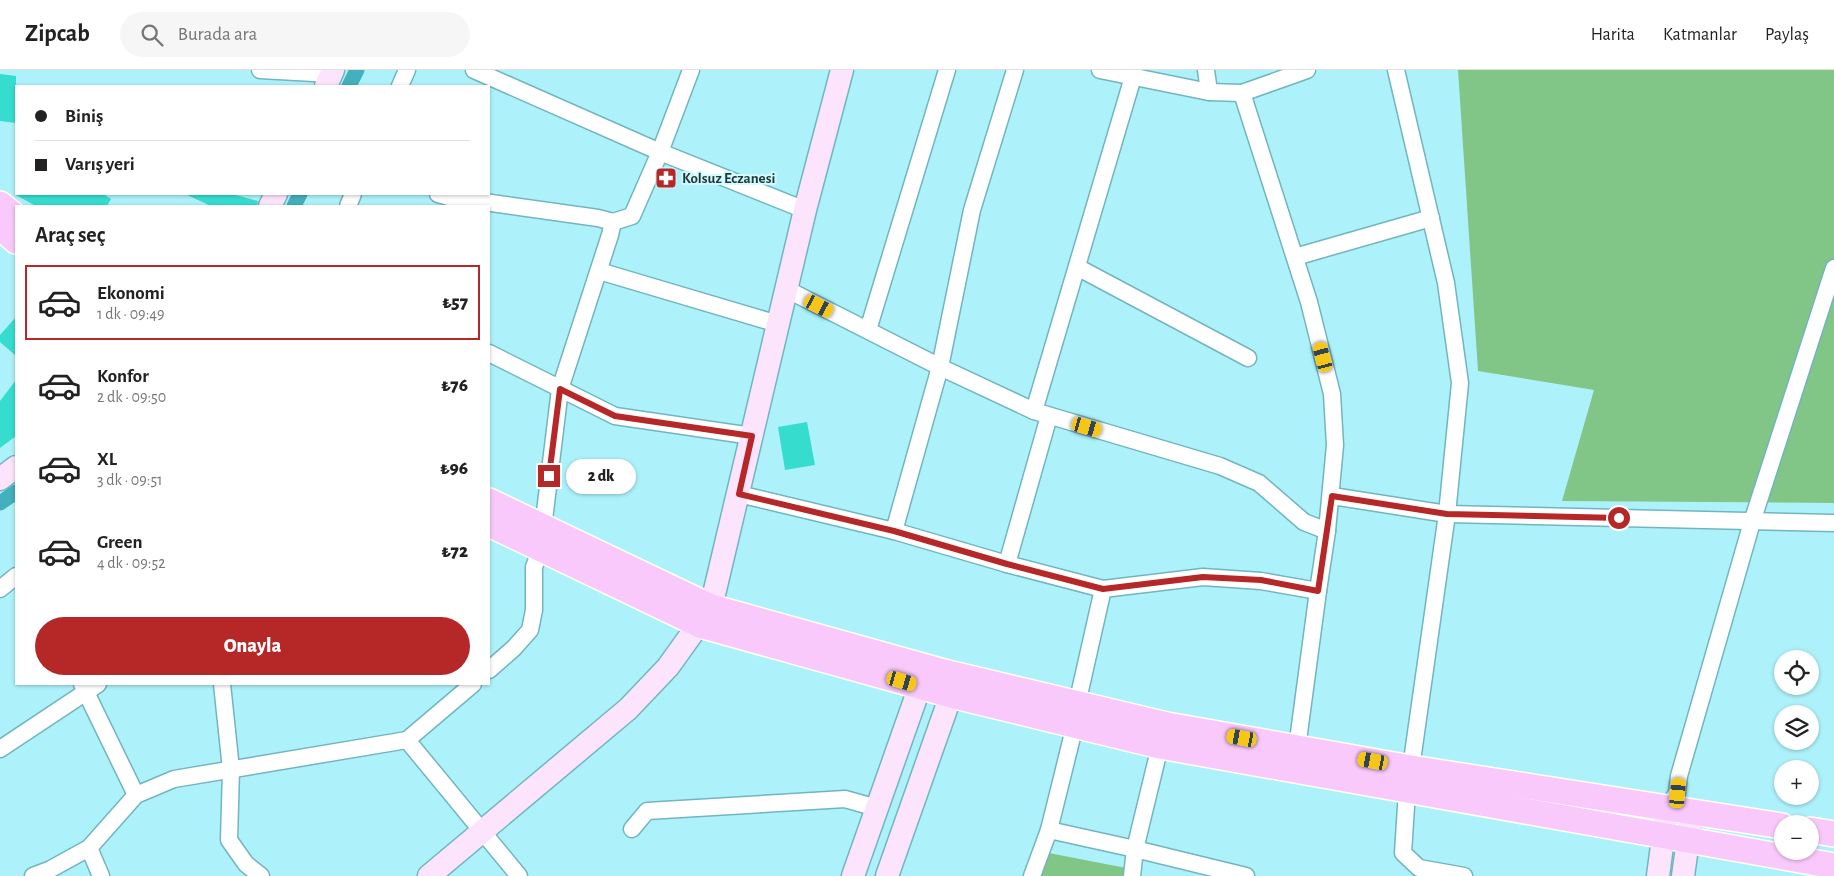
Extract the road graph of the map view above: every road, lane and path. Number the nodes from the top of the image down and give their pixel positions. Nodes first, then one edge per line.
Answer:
1 (260, 70) edge
2 (407, 70) edge
3 (474, 70) edge
4 (691, 70) edge
5 (842, 70) edge
6 (947, 70) edge
7 (1015, 70) edge
8 (1100, 70) edge
9 (1206, 70) edge
10 (1307, 70) edge
11 (1396, 70) edge
12 (330, 77) edge
13 (1133, 77) junction
14 (400, 85) edge
15 (1209, 92) junction
16 (1242, 93) junction
17 (660, 152) junction
18 (442, 195) edge
19 (0, 204) edge
20 (805, 210) junction
21 (15, 216) edge
22 (1431, 218) junction
23 (613, 222) junction
24 (0, 227) edge
25 (15, 240) edge
26 (1294, 257) junction
27 (1077, 267) junction
28 (1834, 268) edge
29 (599, 271) junction
30 (786, 289) junction
31 (778, 324) junction
32 (868, 330) junction
33 (490, 354) edge
34 (1248, 358) dead end
35 (940, 367) junction
36 (560, 389) junction
37 (1042, 413) junction
38 (752, 436) junction
39 (15, 468) edge
40 (0, 479) edge
41 (739, 494) junction
42 (1332, 496) junction
43 (490, 502) edge
44 (1447, 514) junction
45 (1752, 522) junction
46 (1834, 523) edge
47 (490, 524) edge
48 (894, 531) junction
49 (1328, 531) junction
50 (542, 539) junction
51 (1007, 564) junction
52 (15, 577) edge
53 (0, 589) edge
54 (1103, 589) junction
55 (1318, 591) junction
56 (705, 616) junction
57 (490, 669) edge
58 (222, 685) edge
59 (472, 685) edge
60 (920, 686) junction
61 (88, 687) edge
62 (951, 695) junction
63 (1076, 715) junction
64 (407, 740) junction
65 (1160, 746) junction
66 (1297, 748) junction
67 (0, 749) edge
68 (231, 769) junction
69 (1409, 779) junction
70 (136, 795) junction
71 (1679, 804) junction
72 (877, 808) junction
73 (1774, 824) edge
74 (632, 829) dead end
75 (1049, 830) junction
76 (483, 831) junction
77 (1819, 832) edge
78 (1834, 834) edge
79 (1663, 837) junction
80 (1688, 841) junction
81 (89, 848) junction
82 (1135, 849) junction
83 (1834, 866) edge
84 (33, 876) edge
85 (101, 876) edge
86 (260, 876) edge
87 (429, 876) edge
88 (519, 876) edge
89 (853, 876) edge
90 (887, 876) edge
91 (1032, 876) edge
92 (1132, 876) edge
93 (1246, 876) edge
94 (1464, 876) edge
95 (1658, 876) edge
96 (1683, 876) edge

1 - 12 street
2 - 14 street
3 - 17 street
4 - 17 street
5 - 20 street
6 - 32 street
7 - 35 street
8 - 13 street
9 - 15 street
10 - 16 street
11 - 22 street
13 - 15 street
13 - 27 street
15 - 16 street
16 - 26 street
17 - 20 street
17 - 23 street
18 - 23 street
19 - 21 main road
20 - 30 street
22 - 26 street
22 - 44 street
23 - 29 street
24 - 25 main road
26 - 42 street
27 - 34 street
27 - 37 street
28 - 45 street
29 - 31 street
29 - 36 street
30 - 31 street
30 - 32 street
31 - 38 street
32 - 35 street
33 - 36 street
35 - 37 street
35 - 48 street
36 - 38 street
36 - 50 street
37 - 49 street
37 - 51 street
38 - 41 street
39 - 40 street
41 - 48 street
41 - 56 street
42 - 44 street
42 - 49 street
43 - 50 main road
44 - 45 street
44 - 69 street
45 - 46 street
45 - 71 street
47 - 50 main road
48 - 51 street
49 - 55 street
50 - 56 main road
50 - 57 street
51 - 54 street
52 - 53 street
54 - 55 street
54 - 63 street
55 - 66 street
56 - 60 main road
56 - 63 main road
56 - 76 street
58 - 68 street
59 - 64 street
60 - 62 main road
60 - 72 street
61 - 67 street
61 - 70 street
62 - 63 main road
62 - 90 street
63 - 65 main road
63 - 66 main road
63 - 75 street
64 - 68 street
64 - 76 street
65 - 69 main road
65 - 82 street
66 - 69 main road
68 - 70 street
68 - 86 street
69 - 71 main road
69 - 79 main road
69 - 94 street
70 - 81 street
71 - 73 main road
71 - 79 street
71 - 80 street
72 - 74 street
72 - 89 street
75 - 82 street
75 - 91 street
76 - 87 street
76 - 88 street
77 - 78 main road
79 - 80 main road
79 - 95 street
80 - 83 main road
80 - 96 street
81 - 84 street
81 - 85 street
82 - 92 street
82 - 93 street

